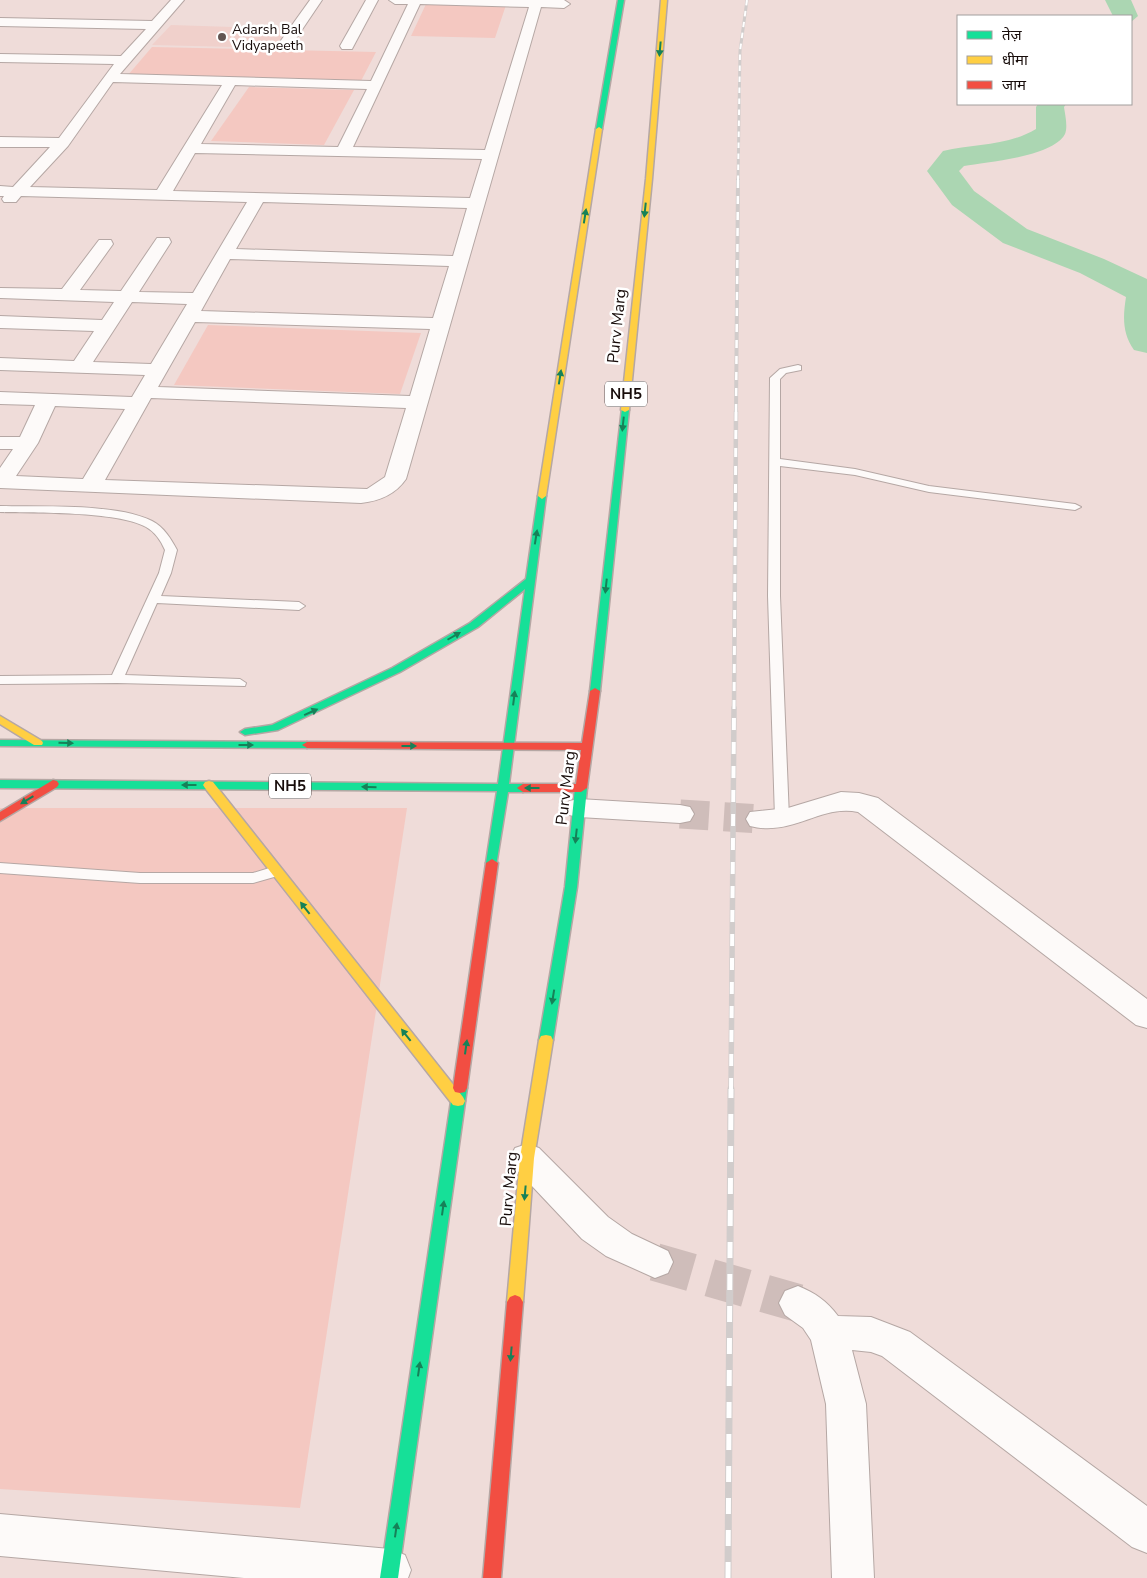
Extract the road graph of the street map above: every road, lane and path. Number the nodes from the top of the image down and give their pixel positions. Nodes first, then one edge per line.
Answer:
1 (178, 0) edge
2 (316, 0) edge
3 (372, 0) edge
4 (395, 0) edge
5 (416, 0) edge
6 (621, 0) edge
7 (664, 0) edge
8 (536, 3) junction
9 (564, 4) dead end
10 (0, 22) edge
11 (156, 25) junction
12 (284, 46) dead end
13 (347, 46) dead end
14 (1, 59) edge
15 (124, 60) junction
16 (109, 78) junction
17 (231, 81) junction
18 (375, 85) junction
19 (0, 142) edge
20 (63, 143) junction
21 (191, 148) junction
22 (344, 151) junction
23 (490, 155) junction
24 (0, 191) edge
25 (18, 191) junction
26 (162, 195) junction
27 (258, 197) junction
28 (476, 203) junction
29 (0, 208) edge
30 (163, 242) dead end
31 (105, 244) dead end
32 (225, 254) junction
33 (459, 261) junction
34 (0, 293) edge
35 (67, 295) junction
36 (127, 296) junction
37 (199, 299) junction
38 (188, 316) junction
39 (0, 322) edge
40 (440, 324) junction
41 (107, 326) junction
42 (14, 342) edge
43 (0, 364) edge
44 (80, 367) junction
45 (798, 368) dead end
46 (157, 370) junction
47 (141, 397) junction
48 (0, 398) edge
49 (48, 400) junction
50 (417, 402) junction
51 (0, 443) edge
52 (28, 443) junction
53 (775, 462) junction
54 (0, 482) edge
55 (90, 486) junction
56 (1075, 507) dead end
57 (0, 509) edge
58 (529, 581) junction
59 (152, 598) junction
60 (299, 606) dead end
61 (0, 680) edge
62 (117, 680) junction
63 (240, 683) dead end
64 (0, 719) edge
65 (0, 743) edge
66 (38, 743) junction
67 (162, 744) junction
68 (507, 746) junction
69 (587, 747) junction
70 (0, 784) edge
71 (53, 784) junction
72 (209, 785) junction
73 (504, 788) junction
74 (580, 798) junction
75 (680, 814) tunnel mouth
76 (0, 817) edge
77 (771, 819) joint
78 (0, 868) edge
79 (276, 870) junction
80 (1147, 1016) edge
81 (458, 1101) junction
82 (527, 1158) junction
83 (655, 1262) tunnel mouth
84 (798, 1303) tunnel mouth
85 (829, 1334) junction
86 (1147, 1532) edge
87 (0, 1535) edge
88 (390, 1574) edge
89 (492, 1578) edge
90 (853, 1578) edge

1 - 11 street
2 - 12 street
3 - 13 street
4 - 5 street
5 - 8 street
5 - 18 street
58 -> 6 main road
7 -> 69 main road, Purv Marg / NH5
8 - 9 street
8 - 23 street
10 - 11 street
11 - 15 street
14 - 15 street
15 - 16 street
16 - 17 street
16 - 20 street
17 - 18 street
17 - 21 street
18 - 22 street
19 - 20 street
20 - 25 street
21 - 22 street
21 - 26 street
22 - 23 street
23 - 28 street
24 - 25 street
25 - 26 street
25 - 29 street
26 - 27 street
27 - 28 street
27 - 32 street
28 - 33 street
30 - 36 street
31 - 35 street
32 - 33 street
32 - 37 street
33 - 40 street
34 - 35 street
35 - 36 street
36 - 37 street
36 - 41 street
37 - 38 street
38 - 40 street
38 - 46 street
39 - 42 street
40 - 50 street
41 - 42 street
41 - 44 street
43 - 44 street
44 - 46 street
45 - 53 lane
46 - 47 street
47 - 49 street
47 - 50 street
47 - 55 street
48 - 49 street
49 - 52 street
50 - 55 street
51 - 52 street
52 - 54 street
53 - 56 lane
53 - 77 lane
54 - 55 street
57 - 59 lane
67 -> 58 main road
68 -> 58 main road
59 - 60 lane
59 - 62 lane
61 - 62 lane
62 - 63 lane
64 - 66 main road
65 - 66 main road
66 -> 67 main road
67 -> 68 main road
68 - 69 main road
68 - 73 main road
69 - 74 main road, Purv Marg / NH5
70 - 71 main road, NH5
72 -> 71 main road, NH5
71 -> 76 main road
73 -> 72 main road, NH5
72 - 79 main road
74 -> 73 main road, NH5
81 -> 73 main road
74 - 75 street
74 -> 82 main road, Purv Marg
77 - 80 street
78 - 79 lane
81 -> 79 main road
88 -> 81 main road
82 - 83 street
82 -> 89 main road, Purv Marg
84 - 85 street
85 - 86 street
85 - 90 street
87 - 88 street

